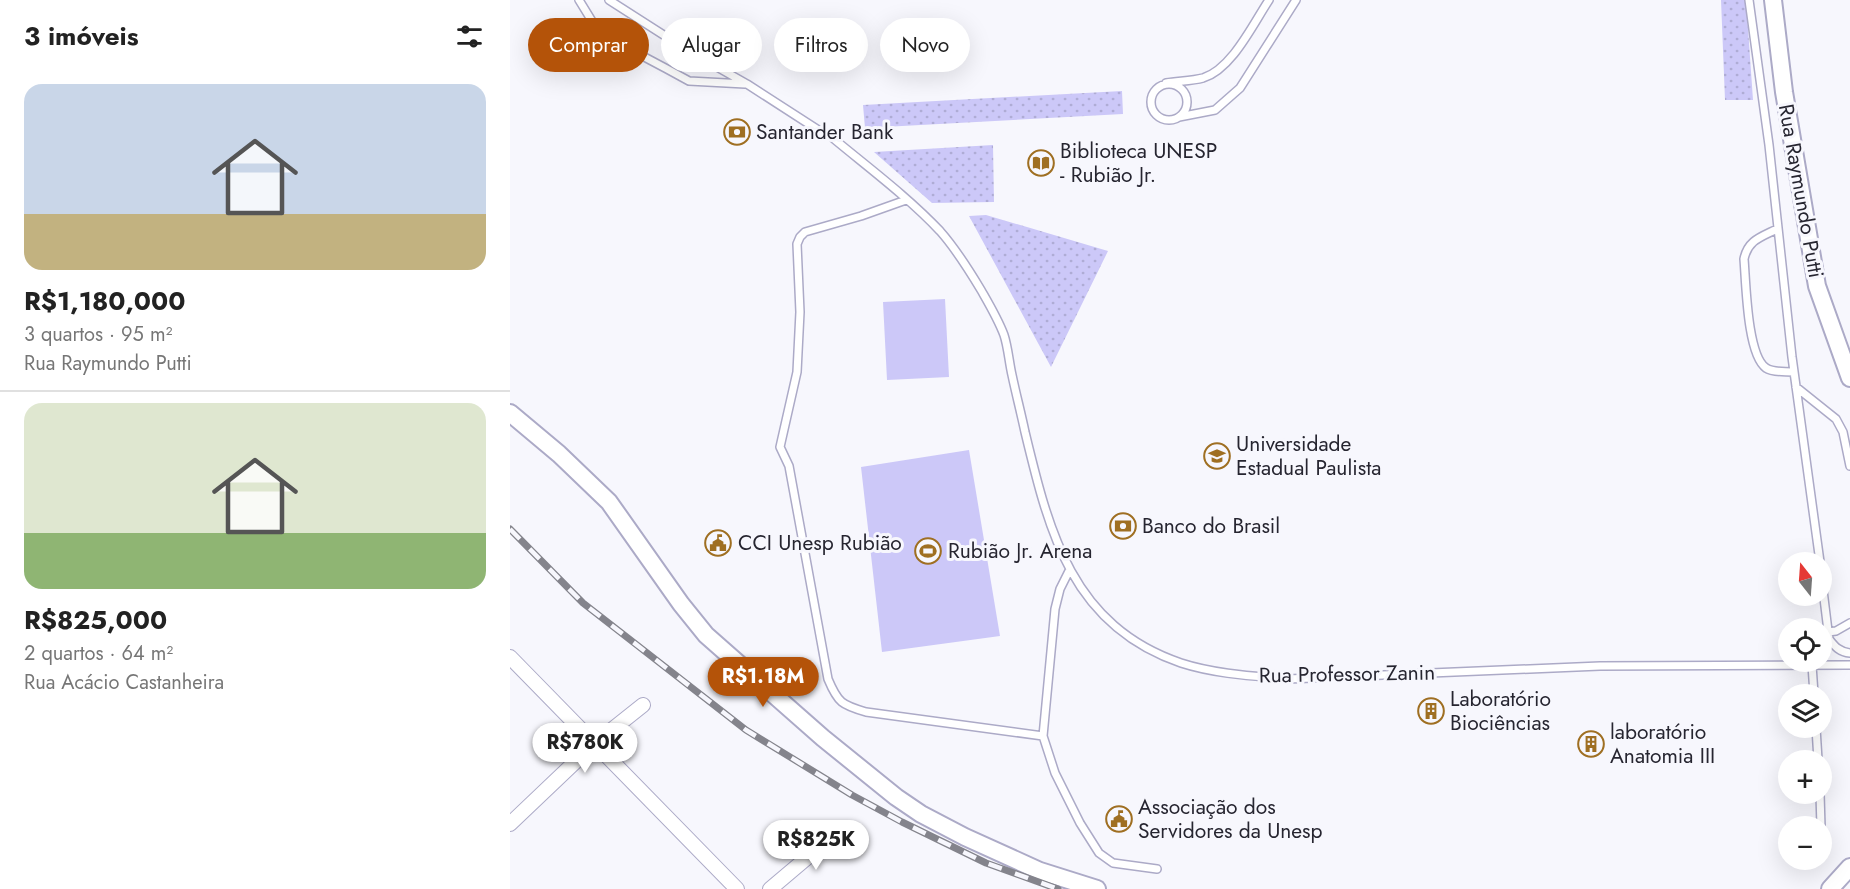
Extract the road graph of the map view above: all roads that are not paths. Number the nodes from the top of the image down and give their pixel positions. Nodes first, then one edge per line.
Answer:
1 (579, 0) edge
2 (609, 0) edge
3 (1269, 0) edge
4 (1296, 0) edge
5 (1749, 0) edge
6 (1773, 0) edge
7 (1166, 83) junction
8 (747, 84) junction
9 (1179, 117) junction
10 (826, 135) dead end
11 (834, 139) dead end
12 (906, 200) junction
13 (1777, 229) junction
14 (1794, 372) junction
15 (1850, 378) edge
16 (1796, 387) junction
17 (510, 413) edge
18 (1850, 466) edge
19 (1819, 552) edge
20 (1069, 571) junction
21 (1850, 623) edge
22 (1832, 633) edge
23 (1832, 642) edge
24 (1850, 653) edge
25 (510, 657) edge
26 (1778, 663) edge
27 (1832, 664) edge
28 (1850, 665) edge
29 (643, 705) dead end
30 (1043, 736) junction
31 (594, 744) junction
32 (510, 824) edge
33 (841, 829) dead end
34 (1850, 867) edge
35 (1157, 868) dead end
36 (737, 889) edge
37 (770, 889) edge
38 (1097, 889) edge
39 (1830, 889) edge

1 - 8 lane
2 - 8 lane
3 - 7 lane
4 - 9 lane
5 - 13 lane
6 - 15 street, Rua Raymundo Putti
7 - 9 lane
7 - 9 lane
8 - 10 lane
11 - 12 lane, Rua Professor Zanin
12 - 20 lane, Rua Professor Zanin
12 - 30 lane
13 - 14 lane
13 - 14 lane
14 - 16 lane
16 - 18 lane
16 - 19 lane
17 - 38 street
20 - 26 lane, Rua Professor Zanin
20 - 30 lane
21 - 22 lane
23 - 24 lane
25 - 31 street
27 - 28 lane, Rua Professor Zanin
29 - 31 street
30 - 35 lane
31 - 32 street
31 - 36 street
33 - 37 street
34 - 39 street

